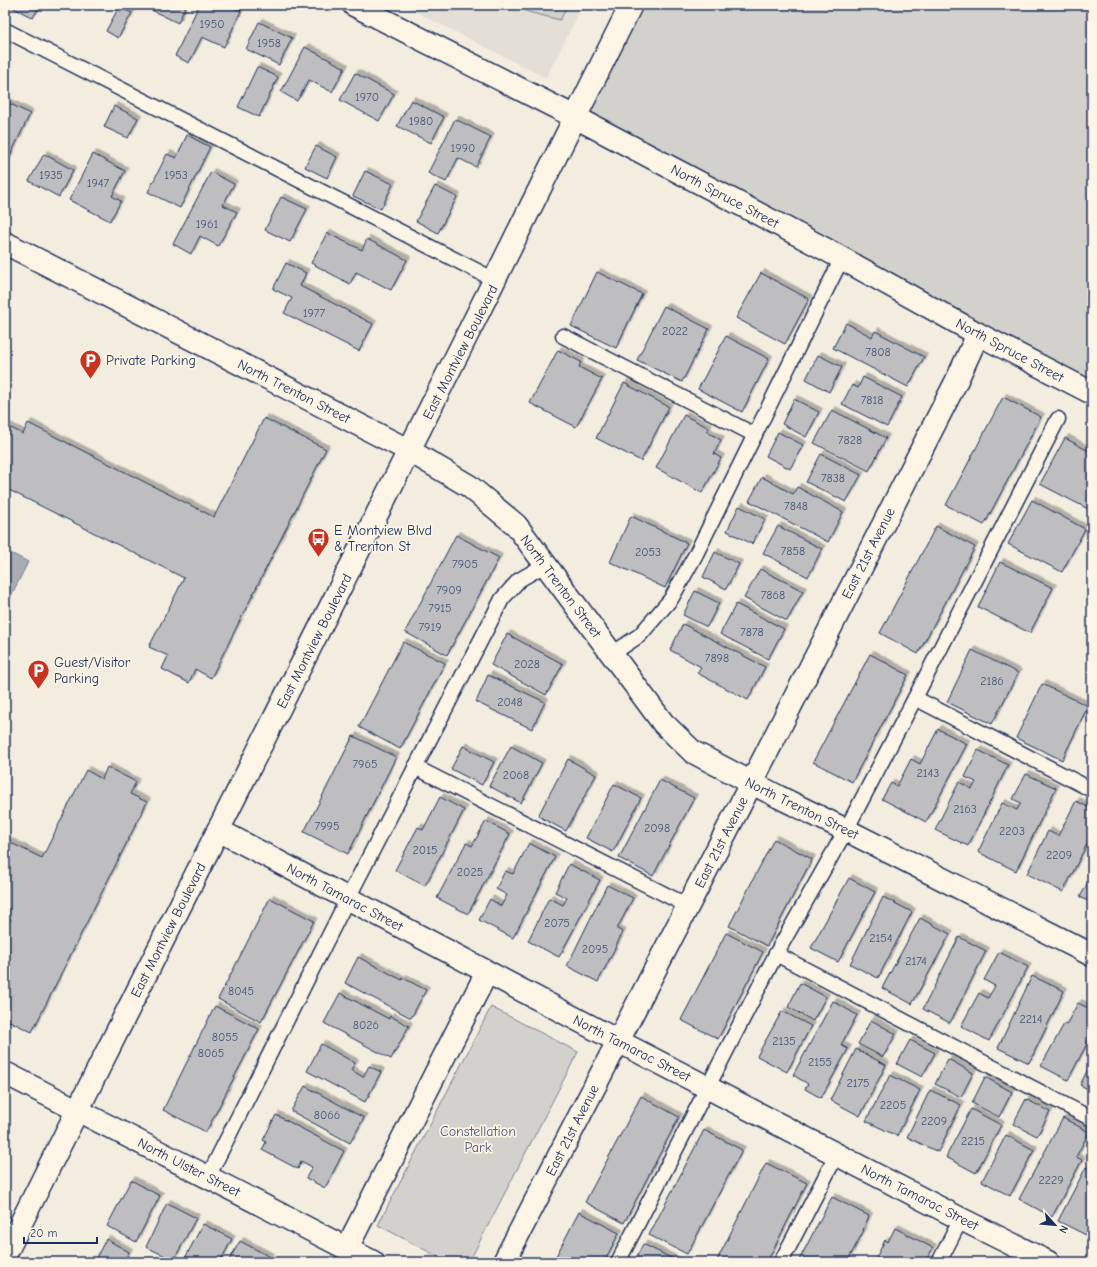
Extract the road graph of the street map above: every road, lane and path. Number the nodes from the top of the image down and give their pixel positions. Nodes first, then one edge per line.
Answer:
1 (354, 5) edge
2 (632, 5) edge
3 (5, 30) edge
4 (575, 117) junction
5 (5, 243) edge
6 (842, 258) junction
7 (495, 280) junction
8 (978, 334) junction
9 (563, 336) dead end
10 (1092, 393) edge
11 (1058, 419) dead end
12 (755, 435) junction
13 (410, 450) junction
14 (545, 565) junction
15 (612, 654) junction
16 (916, 698) junction
17 (415, 767) junction
18 (751, 783) junction
19 (1092, 790) edge
20 (218, 830) junction
21 (846, 830) junction
22 (348, 898) junction
23 (688, 906) junction
24 (776, 954) junction
25 (1092, 955) edge
26 (486, 972) junction
27 (618, 1041) junction
28 (5, 1073) edge
29 (708, 1087) junction
30 (77, 1111) junction
31 (1092, 1119) edge
32 (837, 1154) junction
33 (208, 1177) junction
34 (961, 1219) junction
35 (347, 1248) junction
36 (5, 1255) edge
37 (373, 1262) edge
38 (504, 1262) edge
39 (618, 1262) edge
40 (781, 1262) edge
41 (939, 1262) edge
42 (1048, 1262) edge

1 - 4 street, North Spruce Street
2 - 4 street, East Montview Boulevard
3 - 7 lane
4 - 6 street, North Spruce Street
4 - 7 street, East Montview Boulevard
5 - 13 street, North Trenton Street
6 - 8 street, North Spruce Street
6 - 12 lane
7 - 13 street, East Montview Boulevard
8 - 10 street, North Spruce Street
8 - 18 street, East 21st Avenue
9 - 12 lane
11 - 16 lane
12 - 15 lane
13 - 14 street, North Trenton Street
13 - 20 street, East Montview Boulevard
14 - 15 street, North Trenton Street
14 - 17 lane
15 - 18 street, North Trenton Street
16 - 19 lane
16 - 21 lane
17 - 22 lane
17 - 23 lane
18 - 21 street, North Trenton Street
18 - 23 street, East 21st Avenue
20 - 22 street, North Tamarac Street
20 - 30 street, East Montview Boulevard
21 - 24 lane
21 - 25 street, North Trenton Street
22 - 26 street, North Tamarac Street
22 - 33 lane
23 - 27 street, East 21st Avenue
24 - 29 lane
24 - 31 lane
26 - 27 street, North Tamarac Street
26 - 35 street
27 - 29 street, North Tamarac Street
27 - 38 street, East 21st Avenue
28 - 30 street, North Ulster Street
29 - 32 street, North Tamarac Street
29 - 39 lane
30 - 33 street, North Ulster Street
30 - 36 street, East Montview Boulevard
32 - 34 street, North Tamarac Street
32 - 40 lane
33 - 35 street, North Ulster Street
34 - 41 lane
34 - 42 street, North Tamarac Street
35 - 37 street, North Ulster Street

